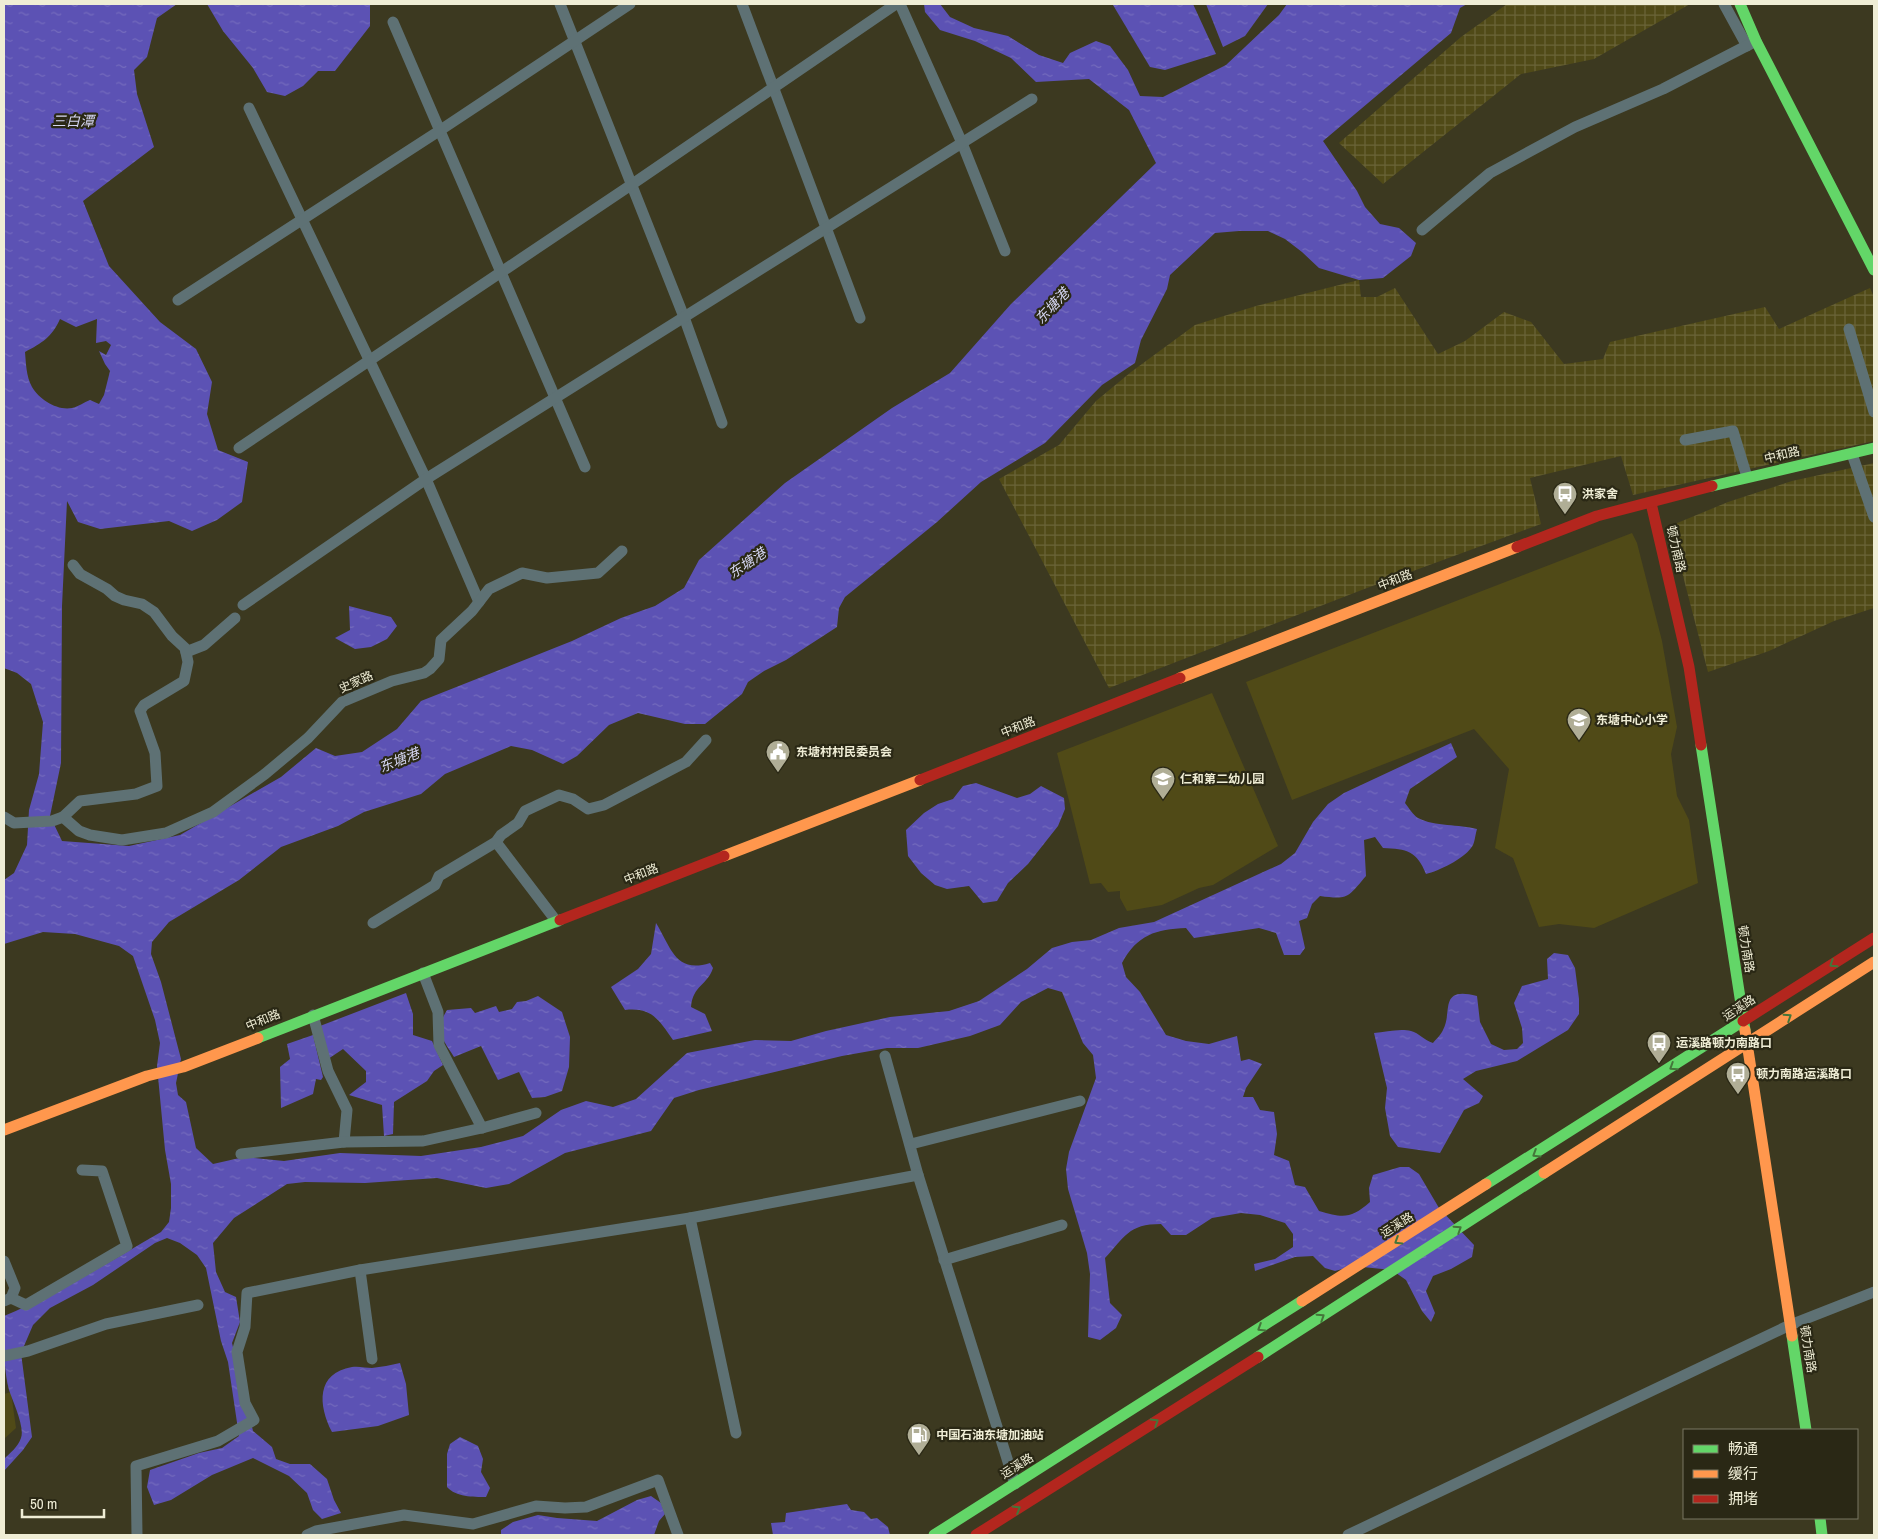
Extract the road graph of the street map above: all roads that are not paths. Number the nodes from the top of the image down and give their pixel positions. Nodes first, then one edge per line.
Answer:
1 (560, 4) edge
2 (630, 4) edge
3 (742, 4) edge
4 (896, 4) edge
5 (900, 4) edge
6 (1724, 4) edge
7 (1740, 4) edge
8 (392, 22) dead end
9 (575, 41) junction
10 (1752, 43) junction
11 (773, 88) junction
12 (1032, 99) dead end
13 (249, 108) dead end
14 (439, 131) junction
15 (962, 143) junction
16 (631, 185) junction
17 (302, 219) junction
18 (826, 228) junction
19 (1422, 230) dead end
20 (1005, 251) dead end
21 (1874, 270) edge
22 (500, 273) junction
23 (178, 300) dead end
24 (684, 317) junction
25 (860, 318) dead end
26 (1849, 329) dead end
27 (369, 360) junction
28 (554, 399) junction
29 (1874, 412) edge
30 (722, 423) dead end
31 (1686, 440) dead end
32 (239, 448) dead end
33 (1874, 448) edge
34 (1852, 454) junction
35 (585, 467) dead end
36 (1747, 477) junction
37 (426, 479) junction
38 (1651, 503) junction
39 (1874, 517) edge
40 (622, 552) dead end
41 (74, 565) dead end
42 (479, 602) junction
43 (243, 605) dead end
44 (235, 618) dead end
45 (186, 652) junction
46 (706, 740) dead end
47 (4, 817) edge
48 (63, 818) junction
49 (496, 842) junction
50 (557, 922) junction
51 (373, 923) dead end
52 (1874, 938) edge
53 (1874, 962) edge
54 (423, 973) junction
55 (313, 1015) junction
56 (1743, 1022) junction
57 (1747, 1044) junction
58 (885, 1056) dead end
59 (1080, 1101) dead end
60 (536, 1113) dead end
61 (482, 1128) junction
62 (4, 1130) edge
63 (344, 1142) junction
64 (910, 1144) junction
65 (241, 1154) dead end
66 (82, 1170) dead end
67 (918, 1176) junction
68 (690, 1218) junction
69 (1062, 1226) dead end
70 (944, 1260) junction
71 (4, 1261) edge
72 (360, 1270) junction
73 (1874, 1292) edge
74 (7, 1299) edge
75 (198, 1305) dead end
76 (1790, 1325) junction
77 (4, 1356) edge
78 (372, 1359) dead end
79 (1806, 1429) edge
80 (736, 1433) dead end
81 (1015, 1484) junction
82 (1820, 1519) edge
83 (137, 1535) edge
84 (307, 1535) edge
85 (678, 1535) edge
86 (934, 1535) edge
87 (979, 1535) edge
88 (1348, 1535) edge
89 (1822, 1535) edge

1 - 9 street
2 - 9 street
3 - 11 street
4 - 11 street
5 - 15 street
6 - 10 street
7 - 10 main road
8 - 14 street
9 - 14 street
9 - 16 street
10 - 19 street
10 - 21 main road
11 - 16 street
11 - 18 street
12 - 15 street
13 - 17 street
14 - 17 street
14 - 22 street
15 - 18 street
15 - 20 street
16 - 22 street
16 - 24 street
17 - 23 street
17 - 27 street
18 - 24 street
18 - 25 street
22 - 27 street
22 - 28 street
24 - 28 street
24 - 30 street
26 - 29 street
27 - 32 street
27 - 37 street
28 - 35 street
28 - 37 street
31 - 36 street
33 - 34 main road, 中和路
34 - 36 main road, 中和路
34 - 39 street
36 - 38 main road, 中和路
37 - 42 street
37 - 43 street
38 - 50 main road, 中和路
38 - 56 main road, 顿力南路
40 - 42 street, 史家路
41 - 45 street
42 - 48 street, 史家路
44 - 45 street
45 - 48 street
46 - 49 street
47 - 48 street
49 - 50 street
49 - 51 street
50 - 54 main road, 中和路
52 -> 56 main road, 运溪路
57 -> 53 main road
54 - 55 main road, 中和路
54 - 61 street
55 - 62 main road, 中和路
55 - 63 street
56 - 57 main road, 顿力南路
56 -> 81 main road, 运溪路
57 - 76 main road, 顿力南路
87 -> 57 main road
58 - 64 street
59 - 64 street
60 - 61 street
61 - 63 street
63 - 65 street
64 - 67 street
66 - 74 street
67 - 68 street
67 - 70 street
68 - 72 street
68 - 80 street
69 - 70 street
70 - 81 street
71 - 74 street
72 - 78 street
72 - 83 street
73 - 76 street
75 - 77 street
76 - 79 main road, 顿力南路
76 - 88 street
81 - 86 main road, 运溪路
82 - 89 main road
84 - 85 street

